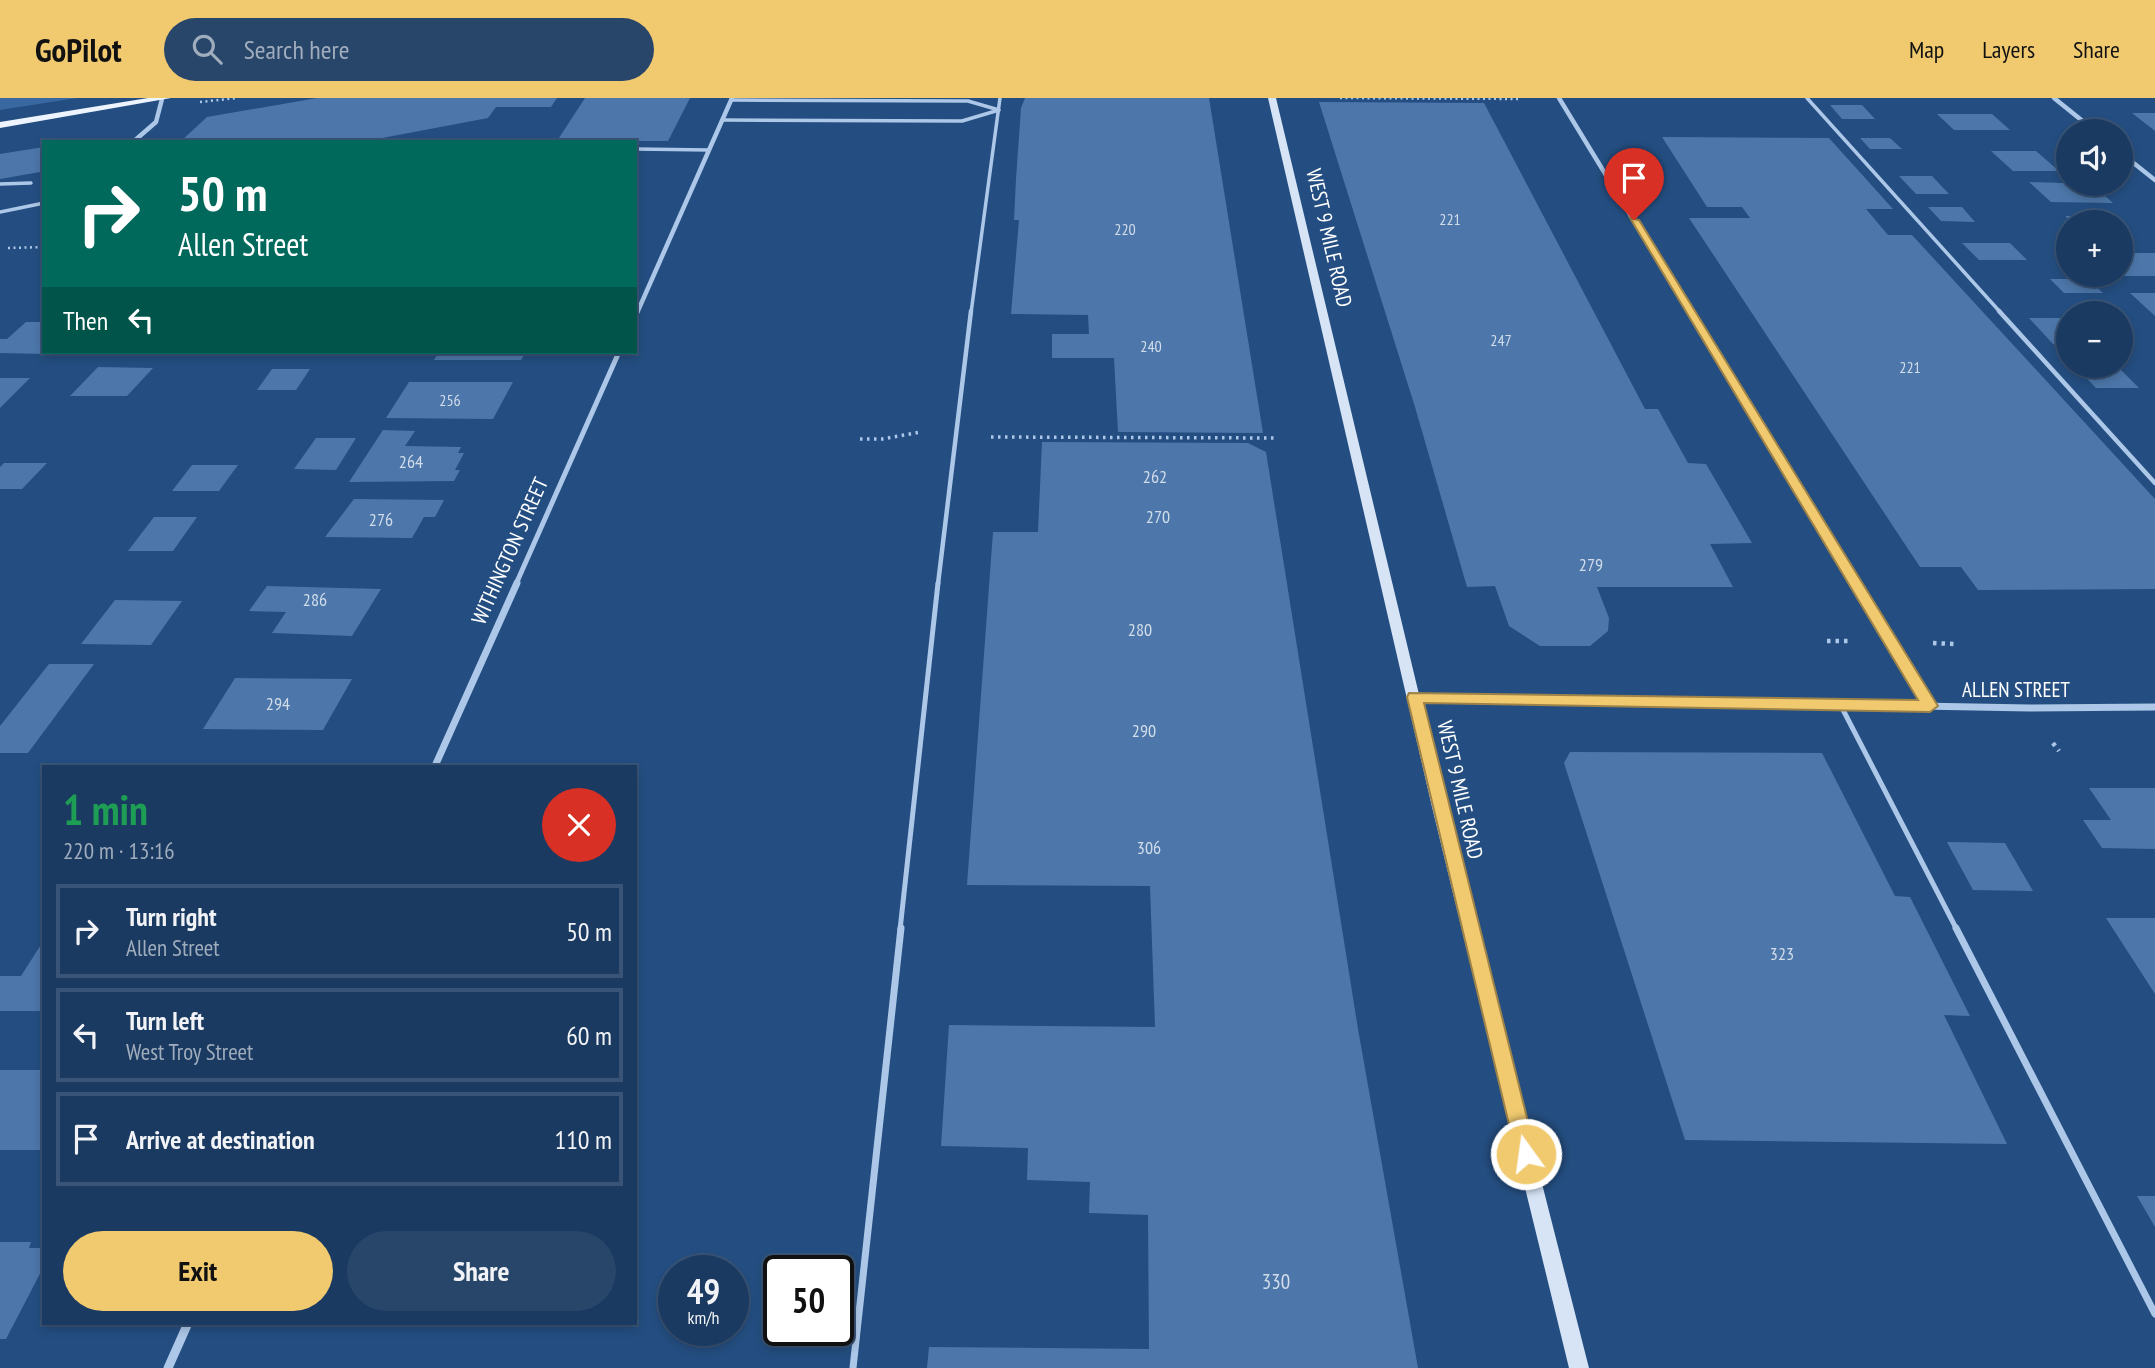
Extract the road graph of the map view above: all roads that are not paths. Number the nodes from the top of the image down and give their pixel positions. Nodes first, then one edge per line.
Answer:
1 (164, 98) edge
2 (1000, 98) edge
3 (1272, 98) edge
4 (1559, 98) edge
5 (1807, 98) edge
6 (2054, 98) edge
7 (732, 99) edge
8 (999, 110) junction
9 (2080, 119) edge
10 (722, 120) junction
11 (0, 125) edge
12 (135, 140) edge
13 (637, 149) edge
14 (709, 150) junction
15 (2133, 163) edge
16 (2155, 180) edge
17 (31, 183) dead end
18 (0, 184) edge
19 (42, 203) edge
20 (0, 212) edge
21 (637, 312) edge
22 (619, 354) edge
23 (2155, 483) edge
24 (1415, 697) junction
25 (1840, 704) junction
26 (1930, 706) junction
27 (2155, 707) edge
28 (435, 765) edge
29 (2155, 1314) edge
30 (187, 1325) edge
31 (168, 1368) edge
32 (853, 1368) edge
33 (1579, 1368) edge

1 - 11 main road
1 - 12 street
2 - 8 lane
3 - 24 main road, WEST 9 MILE ROAD
4 - 26 street
5 - 23 lane
6 - 9 street
7 - 8 lane
7 - 10 street
8 - 10 lane
8 - 32 lane
10 - 14 street
13 - 14 lane
14 - 21 street
15 - 16 street
17 - 18 lane
19 - 20 lane
22 - 28 street, WITHINGTON STREET
24 - 25 street, ALLEN STREET
24 - 33 main road, WEST 9 MILE ROAD
25 - 26 street, ALLEN STREET
25 - 29 lane
26 - 27 street, ALLEN STREET
30 - 31 street

